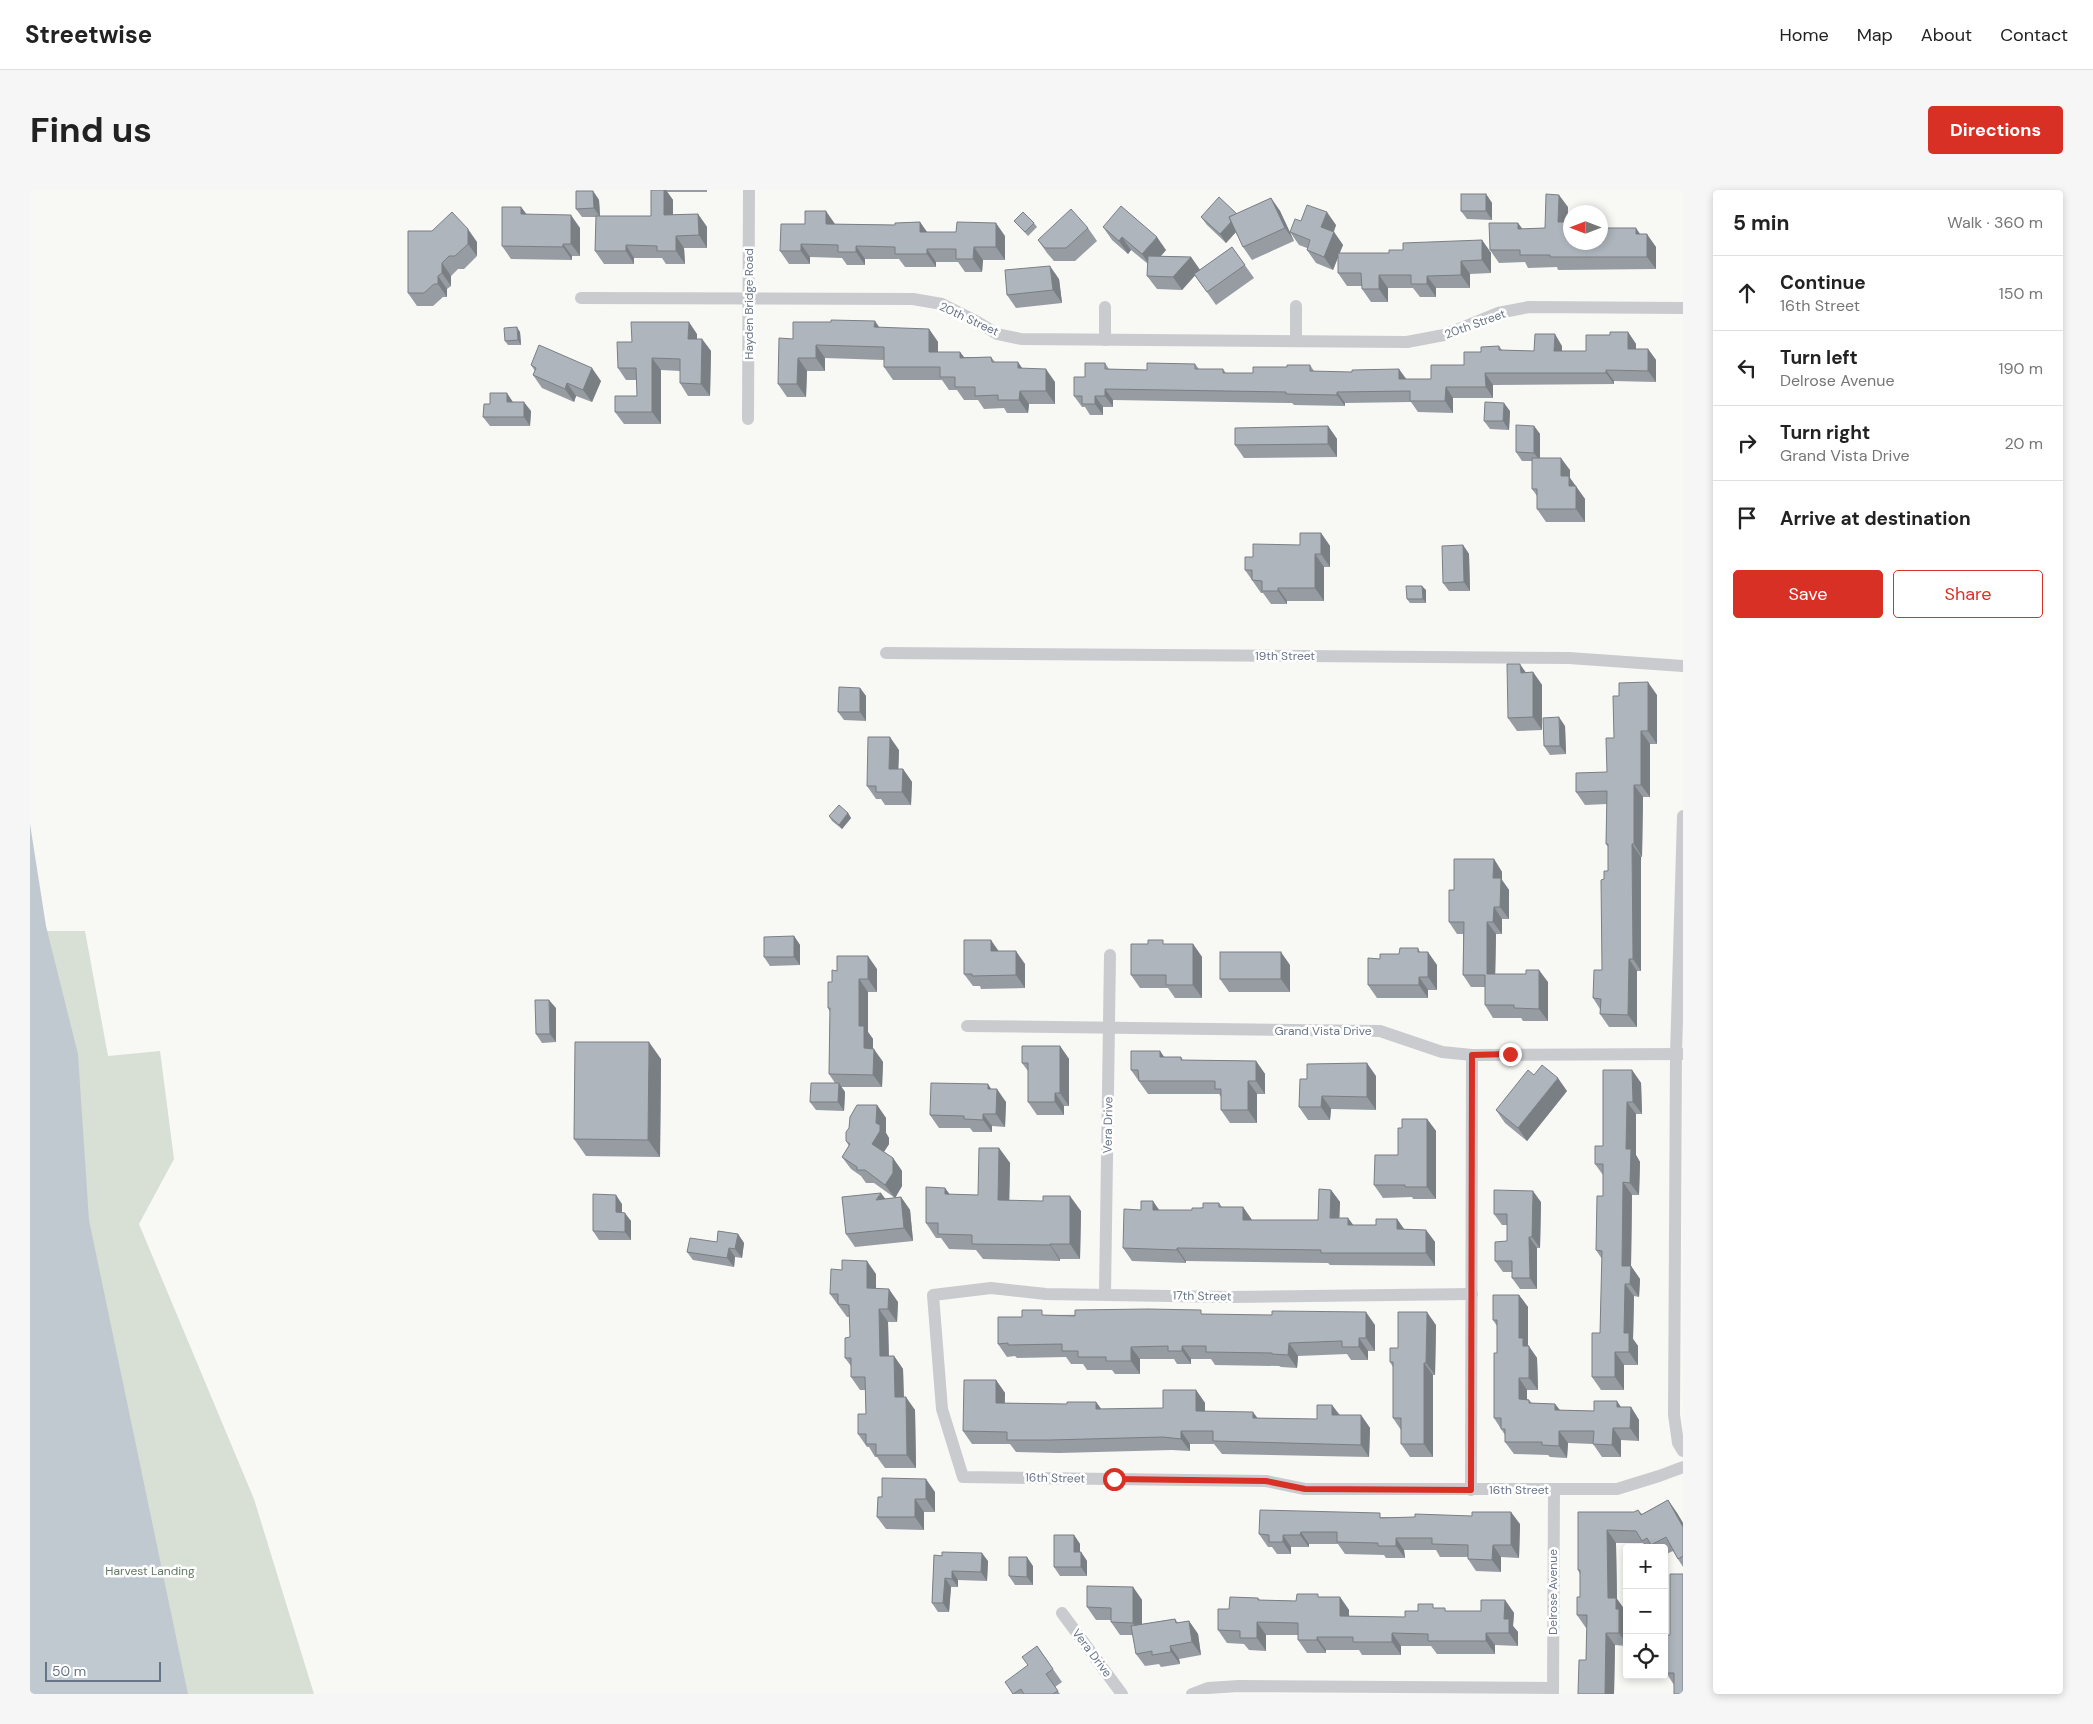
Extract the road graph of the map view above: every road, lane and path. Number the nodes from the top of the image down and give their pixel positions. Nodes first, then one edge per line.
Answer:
1 (749, 190) edge
2 (581, 298) dead end
3 (748, 299) junction
4 (1296, 306) dead end
5 (1105, 307) dead end
6 (1683, 308) edge
7 (1105, 340) junction
8 (1296, 341) junction
9 (748, 419) dead end
10 (886, 653) dead end
11 (1683, 666) edge
12 (1683, 816) edge
13 (1110, 955) dead end
14 (967, 1026) dead end
15 (1110, 1027) junction
16 (1680, 1054) edge
17 (1472, 1055) junction
18 (1680, 1229) edge
19 (1106, 1294) junction
20 (1472, 1294) junction
21 (1683, 1451) edge
22 (1683, 1467) edge
23 (962, 1477) joint
24 (1471, 1490) junction
25 (1554, 1490) junction
26 (1062, 1613) dead end
27 (1553, 1691) edge
28 (1122, 1694) edge
29 (1192, 1694) edge

1 - 3 street, Hayden Bridge Road
2 - 3 street, 20th Street
3 - 7 street, 20th Street
3 - 9 street, Hayden Bridge Road
4 - 8 street
5 - 7 street
6 - 8 street, 20th Street
7 - 8 street, 20th Street
10 - 11 street, 19th Street
12 - 16 street
13 - 15 street, Vera Drive
14 - 15 street, Grand Vista Drive
15 - 17 street, Grand Vista Drive
15 - 19 street, Vera Drive
16 - 17 street, Grand Vista Drive
16 - 18 street
17 - 20 street
18 - 21 street
19 - 20 street, 17th Street
19 - 23 street, 17th Street
20 - 24 street
22 - 25 street, 16th Street
23 - 24 street, 16th Street
24 - 25 street, 16th Street
25 - 27 street, Delrose Avenue
26 - 28 street, Vera Drive
27 - 29 street

